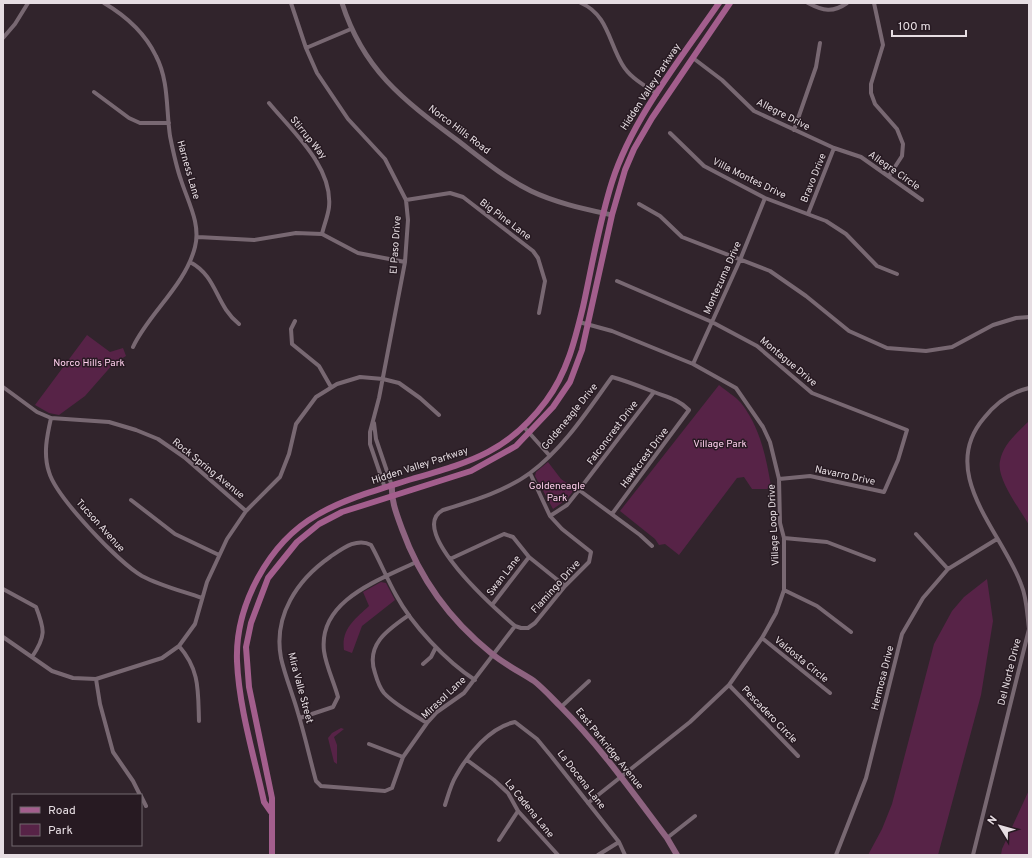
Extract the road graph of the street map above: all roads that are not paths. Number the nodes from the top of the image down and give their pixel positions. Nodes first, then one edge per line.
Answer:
1 (28, 3) edge
2 (104, 3) edge
3 (291, 3) edge
4 (342, 3) edge
5 (581, 3) edge
6 (719, 3) edge
7 (730, 3) edge
8 (808, 3) edge
9 (847, 3) edge
10 (874, 3) edge
11 (351, 29) junction
12 (3, 38) edge
13 (820, 43) dead end
14 (306, 48) junction
15 (693, 58) junction
16 (94, 92) dead end
17 (657, 94) junction
18 (269, 104) dead end
19 (169, 123) junction
20 (794, 130) junction
21 (670, 132) dead end
22 (834, 148) junction
23 (888, 176) junction
24 (765, 198) junction
25 (406, 200) junction
26 (922, 200) dead end
27 (639, 204) dead end
28 (604, 213) junction
29 (808, 214) junction
30 (612, 215) junction
31 (322, 234) junction
32 (198, 237) junction
33 (740, 260) junction
34 (190, 262) junction
35 (405, 262) junction
36 (897, 274) dead end
37 (617, 281) dead end
38 (539, 313) dead end
39 (1029, 317) edge
40 (295, 321) dead end
41 (579, 322) junction
42 (712, 322) junction
43 (239, 324) dead end
44 (589, 324) junction
45 (133, 347) dead end
46 (693, 364) junction
47 (383, 379) junction
48 (3, 387) edge
49 (331, 387) junction
50 (1029, 388) edge
51 (654, 392) junction
52 (438, 415) dead end
53 (50, 418) junction
54 (374, 423) junction
55 (524, 427) junction
56 (529, 434) junction
57 (549, 456) junction
58 (530, 473) junction
59 (779, 479) junction
60 (388, 487) junction
61 (579, 490) junction
62 (884, 492) joint
63 (392, 495) junction
64 (131, 500) dead end
65 (246, 511) junction
66 (612, 514) junction
67 (550, 516) junction
68 (916, 534) dead end
69 (784, 538) junction
70 (997, 539) junction
71 (652, 546) dead end
72 (219, 555) junction
73 (529, 557) junction
74 (450, 559) junction
75 (874, 560) dead end
76 (416, 562) junction
77 (948, 569) junction
78 (387, 576) junction
79 (565, 586) junction
80 (3, 589) edge
81 (784, 590) junction
82 (202, 598) junction
83 (1027, 599) edge
84 (492, 606) junction
85 (410, 615) junction
86 (515, 626) junction
87 (851, 632) dead end
88 (3, 637) edge
89 (762, 638) junction
90 (180, 646) junction
91 (436, 647) junction
92 (492, 655) junction
93 (32, 657) junction
94 (423, 664) dead end
95 (96, 679) junction
96 (475, 680) junction
97 (589, 681) dead end
98 (729, 685) junction
99 (830, 693) dead end
100 (561, 707) junction
101 (300, 718) junction
102 (199, 721) dead end
103 (427, 723) junction
104 (369, 744) dead end
105 (798, 756) dead end
106 (404, 757) junction
107 (467, 760) junction
108 (620, 777) junction
109 (392, 788) joint
110 (140, 794) edge
111 (142, 798) edge
112 (588, 803) junction
113 (445, 805) dead end
114 (146, 806) dead end
115 (518, 811) junction
116 (271, 812) junction
117 (695, 816) dead end
118 (667, 838) junction
119 (499, 840) dead end
120 (619, 842) junction
121 (272, 855) edge
122 (558, 855) edge
123 (598, 855) edge
124 (625, 855) edge
125 (677, 855) edge
126 (836, 855) edge
127 (973, 855) edge

1 - 12 street
2 - 19 street, Harness Lane
3 - 14 street, El Paso Drive
4 - 11 street, Norco Hills Road
5 - 17 street
6 - 17 main road, Hidden Valley Parkway
7 - 15 main road, Hidden Valley Parkway
8 - 9 street
10 - 23 street
11 - 14 street
11 - 28 street, Norco Hills Road
13 - 20 street
14 - 25 street, El Paso Drive
15 - 20 street, Allegre Drive
15 - 30 main road, Hidden Valley Parkway
16 - 19 street
17 - 28 main road, Hidden Valley Parkway
18 - 31 street, Stirrup Way
19 - 32 street, Harness Lane
20 - 22 street, Allegre Drive
21 - 24 street, Villa Montes Drive
22 - 23 street, Allegre Circle
22 - 29 street, Bravo Drive
23 - 26 street, Allegre Circle
24 - 29 street, Villa Montes Drive
24 - 33 street, Montezuma Drive
25 - 35 street, El Paso Drive
25 - 38 street, Big Pine Lane
27 - 33 street
28 - 30 street, Norco Hills Road
28 - 41 main road, Hidden Valley Parkway
29 - 36 street, Villa Montes Drive
30 - 44 main road, Hidden Valley Parkway
31 - 32 street
31 - 35 street
32 - 34 street, Harness Lane
33 - 39 street
33 - 42 street, Montezuma Drive
34 - 43 street
34 - 45 street, Harness Lane
35 - 47 street, El Paso Drive
37 - 42 street, Montague Drive
40 - 49 street
41 - 44 street, Village Loop Drive
41 - 55 main road, Hidden Valley Parkway
42 - 46 street, Montezuma Drive
42 - 62 street, Montague Drive
44 - 46 street, Village Loop Drive
44 - 56 main road, Hidden Valley Parkway
46 - 59 street, Village Loop Drive
47 - 49 street
47 - 52 street
47 - 54 street, El Paso Drive
48 - 53 street, Rock Spring Avenue
49 - 65 street
50 - 70 street, Del Norte Drive
51 - 57 street, Goldeneagle Drive
51 - 61 street, Falconcrest Drive
51 - 66 street, Hawkcrest Drive
53 - 65 street, Rock Spring Avenue
53 - 82 street, Tucson Avenue
54 - 60 street, El Paso Drive
54 - 60 street, El Paso Drive
55 - 56 street
55 - 60 main road, Hidden Valley Parkway
56 - 57 street
56 - 63 main road, Hidden Valley Parkway
57 - 58 street, Goldeneagle Drive
58 - 67 street
58 - 74 street, Goldeneagle Drive
59 - 62 street, Navarro Drive
59 - 69 street, Village Loop Drive
60 - 63 main road, East Parkridge Avenue
60 - 116 main road, Hidden Valley Parkway
61 - 66 street
61 - 67 street, Falconcrest Drive
63 - 76 main road, East Parkridge Avenue
63 - 116 main road, Hidden Valley Parkway
64 - 72 street
65 - 72 street
66 - 71 street
67 - 79 street, Flamingo Drive
68 - 77 street
69 - 75 street
69 - 81 street, Village Loop Drive
70 - 77 street, Hermosa Drive
70 - 83 street, Del Norte Drive
72 - 82 street
73 - 74 street
73 - 79 street
73 - 84 street, Swan Lane
74 - 84 street
76 - 78 street
76 - 92 main road, East Parkridge Avenue
77 - 126 street, Hermosa Drive
78 - 85 street
78 - 101 street
78 - 101 street, Mira Valle Street
79 - 86 street, Flamingo Drive
80 - 93 street
81 - 87 street
81 - 89 street, Village Loop Drive
82 - 90 street
83 - 127 street, Del Norte Drive
84 - 86 street
85 - 91 street
85 - 103 street
86 - 92 street, Mirasol Lane
88 - 93 street
89 - 98 street, Village Loop Drive
89 - 99 street, Valdosta Circle
90 - 95 street
90 - 102 street
91 - 94 street
91 - 96 street
92 - 96 street, Mirasol Lane
92 - 100 main road, East Parkridge Avenue
93 - 95 street
95 - 110 street
96 - 103 street, Mirasol Lane
97 - 100 street
98 - 105 street, Pescadero Circle
98 - 108 street, Village Loop Drive
100 - 108 main road, East Parkridge Avenue
101 - 109 street, Mira Valle Street
103 - 106 street, Mirasol Lane
104 - 106 street
106 - 109 street, Mirasol Lane
107 - 112 street, La Docena Lane
107 - 113 street
107 - 115 street, La Cadena Lane
108 - 112 street, Village Loop Drive
108 - 118 main road, East Parkridge Avenue
111 - 114 street
112 - 120 street, La Docena Lane
115 - 119 street
115 - 122 street, La Cadena Lane
116 - 121 main road, Hidden Valley Parkway
117 - 118 street
118 - 125 main road, East Parkridge Avenue
120 - 123 street
120 - 124 street, La Docena Lane

